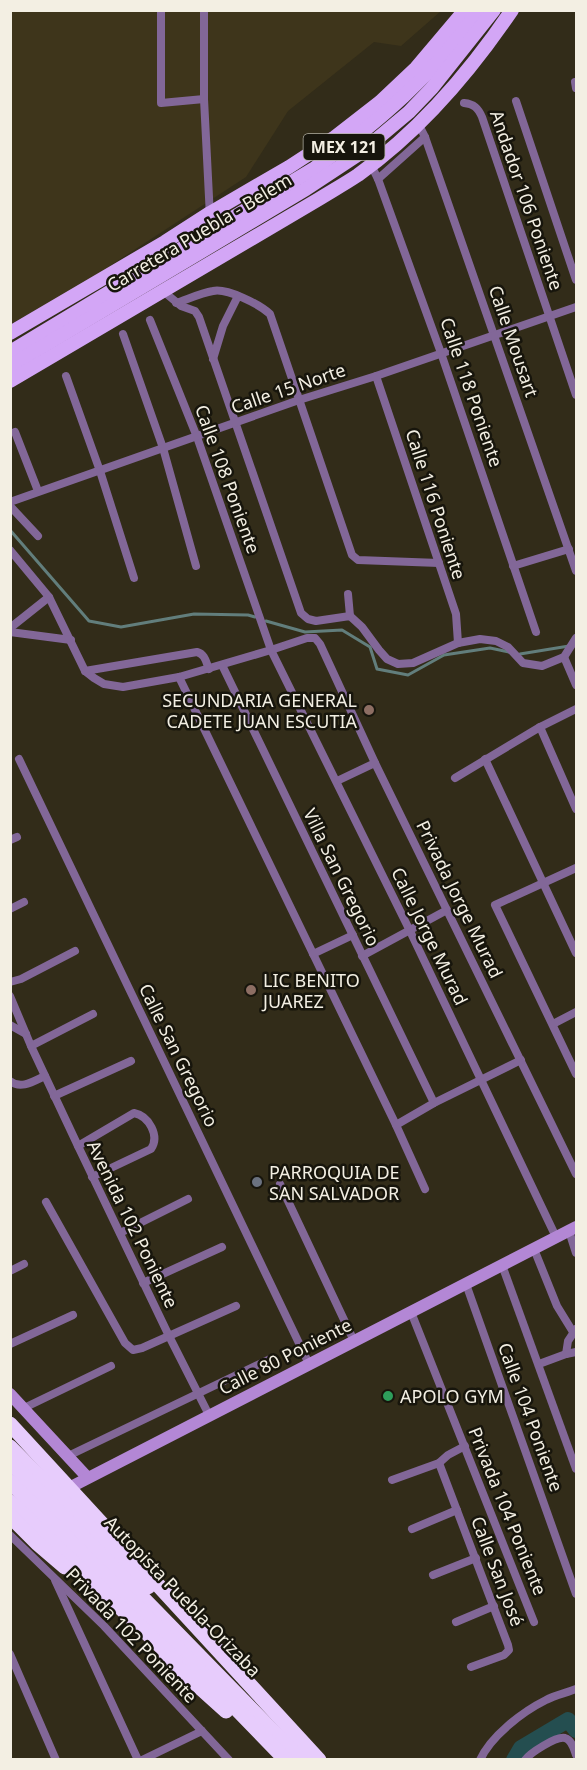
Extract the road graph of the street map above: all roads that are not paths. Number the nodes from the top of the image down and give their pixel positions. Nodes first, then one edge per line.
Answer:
1 (161, 10) edge
2 (204, 10) edge
3 (465, 10) edge
4 (479, 10) edge
5 (494, 10) edge
6 (512, 10) edge
7 (204, 99) junction
8 (516, 101) dead end
9 (464, 103) dead end
10 (418, 123) junction
11 (425, 137) junction
12 (371, 165) junction
13 (378, 179) junction
14 (249, 191) junction
15 (210, 213) junction
16 (267, 230) junction
17 (165, 242) junction
18 (214, 261) junction
19 (181, 280) junction
20 (576, 280) edge
21 (163, 291) junction
22 (238, 296) junction
23 (176, 303) junction
24 (576, 307) edge
25 (550, 316) junction
26 (150, 320) dead end
27 (10, 333) edge
28 (123, 334) dead end
29 (494, 336) junction
30 (10, 352) edge
31 (441, 353) junction
32 (213, 360) junction
33 (10, 366) edge
34 (66, 376) dead end
35 (376, 376) junction
36 (10, 381) edge
37 (576, 395) edge
38 (299, 400) junction
39 (235, 423) junction
40 (15, 432) dead end
41 (197, 437) junction
42 (162, 448) junction
43 (100, 471) junction
44 (38, 491) junction
45 (10, 504) edge
46 (38, 536) dead end
47 (569, 549) junction
48 (10, 550) edge
49 (439, 563) junction
50 (196, 566) dead end
51 (513, 566) junction
52 (576, 571) edge
53 (134, 578) dead end
54 (348, 594) dead end
55 (49, 597) junction
56 (350, 616) junction
57 (10, 630) edge
58 (536, 632) dead end
59 (576, 638) edge
60 (71, 640) junction
61 (458, 643) junction
62 (271, 650) junction
63 (564, 657) junction
64 (222, 665) junction
65 (209, 669) junction
66 (86, 671) junction
67 (179, 677) junction
68 (576, 685) edge
69 (576, 709) edge
70 (540, 727) junction
71 (19, 759) dead end
72 (485, 759) junction
73 (375, 763) junction
74 (455, 778) dead end
75 (337, 781) junction
76 (576, 809) edge
77 (576, 868) edge
78 (543, 883) junction
79 (24, 902) dead end
80 (10, 909) edge
81 (447, 910) junction
82 (410, 931) junction
83 (352, 935) junction
84 (75, 951) dead end
85 (576, 953) edge
86 (313, 954) junction
87 (362, 956) junction
88 (21, 979) junction
89 (10, 982) edge
90 (10, 990) edge
91 (10, 996) edge
92 (576, 1012) edge
93 (93, 1014) dead end
94 (553, 1024) junction
95 (10, 1025) edge
96 (26, 1034) junction
97 (31, 1046) junction
98 (521, 1060) junction
99 (131, 1061) dead end
100 (576, 1074) edge
101 (45, 1076) junction
102 (481, 1079) junction
103 (10, 1081) edge
104 (54, 1096) junction
105 (434, 1103) junction
106 (396, 1125) junction
107 (78, 1146) junction
108 (576, 1174) edge
109 (92, 1176) junction
110 (280, 1184) dead end
111 (425, 1190) dead end
112 (189, 1199) dead end
113 (46, 1202) dead end
114 (573, 1229) edge
115 (120, 1233) junction
116 (556, 1237) junction
117 (222, 1247) dead end
118 (534, 1249) junction
119 (576, 1253) edge
120 (24, 1264) dead end
121 (502, 1265) junction
122 (10, 1271) edge
123 (143, 1283) junction
124 (466, 1284) junction
125 (236, 1306) dead end
126 (411, 1312) junction
127 (73, 1315) dead end
128 (575, 1330) edge
129 (169, 1336) junction
130 (354, 1341) junction
131 (10, 1344) edge
132 (576, 1352) edge
133 (566, 1354) junction
134 (272, 1358) dead end
135 (309, 1364) junction
136 (539, 1364) junction
137 (111, 1366) dead end
138 (197, 1393) junction
139 (10, 1394) edge
140 (24, 1408) junction
141 (209, 1415) junction
142 (10, 1424) edge
143 (55, 1443) junction
144 (465, 1446) junction
145 (10, 1447) edge
146 (68, 1456) junction
147 (17, 1461) edge
148 (439, 1463) junction
149 (576, 1469) edge
150 (87, 1477) junction
151 (392, 1480) dead end
152 (10, 1482) edge
153 (10, 1502) edge
154 (457, 1510) junction
155 (10, 1518) edge
156 (412, 1529) dead end
157 (10, 1535) edge
158 (476, 1558) junction
159 (433, 1575) dead end
160 (53, 1576) junction
161 (576, 1594) edge
162 (494, 1606) junction
163 (456, 1622) dead end
164 (534, 1622) dead end
165 (10, 1654) edge
166 (471, 1667) dead end
167 (576, 1689) edge
168 (257, 1730) junction
169 (202, 1731) junction
170 (576, 1755) edge
171 (56, 1760) edge
172 (140, 1760) edge
173 (229, 1760) edge
174 (274, 1760) edge
175 (286, 1760) edge
176 (301, 1760) edge
177 (317, 1760) edge
178 (480, 1760) edge
179 (525, 1760) edge

1 - 7 street
2 - 7 street
3 - 14 main road
4 - 30 main road, Carretera Puebla - Belem / MEX 121
5 - 33 main road, Carretera Puebla - Belem / MEX 121
6 - 10 main road
7 - 15 street
8 - 20 street
9 - 25 street, Andador 106 Poniente
10 - 11 street, Calle Mousart
10 - 12 main road
11 - 13 street
11 - 29 street, Calle Mousart
12 - 13 street, Calle 118 Poniente
12 - 16 main road
13 - 31 street, Calle 118 Poniente
14 - 15 main road
14 - 16 main road
15 - 17 main road
15 - 18 street
16 - 18 main road
17 - 19 main road
17 - 27 main road
18 - 19 main road
19 - 21 main road
21 - 23 street
21 - 36 main road
22 - 23 street
22 - 32 street
22 - 38 street
23 - 32 street
24 - 25 street, Calle 15 Norte
25 - 29 street, Calle 15 Norte
25 - 37 street, Andador 106 Poniente
26 - 41 street, Calle 108 Poniente
28 - 42 street
29 - 31 street, Calle 15 Norte
29 - 47 street, Calle Mousart
31 - 35 street, Calle 15 Norte
31 - 51 street, Calle 118 Poniente
32 - 39 street
34 - 43 street
35 - 38 street, Calle 15 Norte
35 - 49 street, Calle 116 Poniente
38 - 39 street, Calle 15 Norte
38 - 49 street
39 - 41 street, Calle 15 Norte
39 - 56 street
40 - 44 street
41 - 42 street, Calle 15 Norte
41 - 62 street, Calle 108 Poniente
42 - 43 street, Calle 15 Norte
42 - 50 street
43 - 44 street, Calle 15 Norte
43 - 53 street
44 - 45 street, Calle 15 Norte
45 - 46 street
47 - 51 street
47 - 52 street, Calle Mousart
48 - 55 street
49 - 61 street, Calle 116 Poniente
51 - 58 street, Calle 118 Poniente
54 - 56 street
55 - 57 street
55 - 60 street
56 - 61 street
57 - 60 street
59 - 63 street
60 - 66 street
61 - 63 street
62 - 64 street
62 - 73 street, Privada Jorge Murad
62 - 75 street, Calle Jorge Murad
63 - 68 street
64 - 65 street
64 - 83 street, Villa San Gregorio
65 - 66 street
65 - 67 street
66 - 67 street
67 - 86 street
69 - 70 street
70 - 72 street
70 - 76 street
71 - 135 street, Calle San Gregorio
72 - 74 street
72 - 78 street
73 - 75 street
73 - 81 street, Privada Jorge Murad
75 - 82 street, Calle Jorge Murad
77 - 78 street
78 - 85 street
78 - 94 street
79 - 80 street
81 - 82 street
81 - 98 street, Privada Jorge Murad
82 - 87 street
82 - 102 street, Calle Jorge Murad
83 - 86 street
83 - 87 street, Villa San Gregorio
84 - 88 street
86 - 106 street
87 - 105 street, Villa San Gregorio
88 - 89 street
88 - 90 street
91 - 96 street, Avenida 102 Poniente
92 - 94 street
93 - 97 street
94 - 100 street
95 - 96 street
96 - 97 street, Avenida 102 Poniente
97 - 101 street, Avenida 102 Poniente
98 - 102 street
98 - 108 street, Privada Jorge Murad
99 - 104 street
101 - 103 street
101 - 104 street, Avenida 102 Poniente
102 - 105 street
102 - 116 street, Calle Jorge Murad
104 - 107 street, Avenida 102 Poniente
105 - 106 street
106 - 111 street
107 - 109 street, Avenida 102 Poniente
107 - 109 street
109 - 115 street, Avenida 102 Poniente
110 - 130 street
112 - 115 street
113 - 129 street
114 - 116 street, Calle 80 Poniente
114 - 119 street
115 - 123 street, Avenida 102 Poniente
116 - 118 street, Calle 80 Poniente
117 - 123 street
118 - 121 street, Calle 80 Poniente
118 - 128 street
120 - 122 street
121 - 124 street, Calle 80 Poniente
121 - 136 street
123 - 129 street, Avenida 102 Poniente
124 - 126 street, Calle 80 Poniente
124 - 161 street, Calle 104 Poniente
125 - 129 street
126 - 130 street, Calle 80 Poniente
126 - 144 street, Privada 104 Poniente
127 - 131 street
128 - 133 street
129 - 138 street, Avenida 102 Poniente
130 - 135 street, Calle 80 Poniente
132 - 133 street
133 - 136 street
134 - 138 street
135 - 141 street, Calle 80 Poniente
136 - 149 street
137 - 140 street
138 - 141 street, Avenida 102 Poniente
138 - 146 street
139 - 140 street
140 - 143 street
141 - 150 street, Calle 80 Poniente
142 - 177 highway
143 - 146 street
143 - 153 street
144 - 148 street
144 - 164 street, Privada 104 Poniente
145 - 147 highway
146 - 150 street
147 - 176 highway
147 - 177 highway, Autopista Puebla-Orizaba
148 - 151 street
148 - 154 street, Calle San José
150 - 155 street, Calle 80 Poniente
152 - 168 highway
153 - 174 highway
154 - 156 street
154 - 158 street, Calle San José
155 - 168 highway
157 - 160 street, Privada 102 Poniente
158 - 159 street
158 - 162 street, Calle San José
160 - 169 street, Privada 102 Poniente
160 - 172 street
162 - 163 street
162 - 166 street, Calle San José
165 - 171 street
167 - 178 street
168 - 175 highway
169 - 172 street
169 - 173 street, Privada 102 Poniente
170 - 179 street

